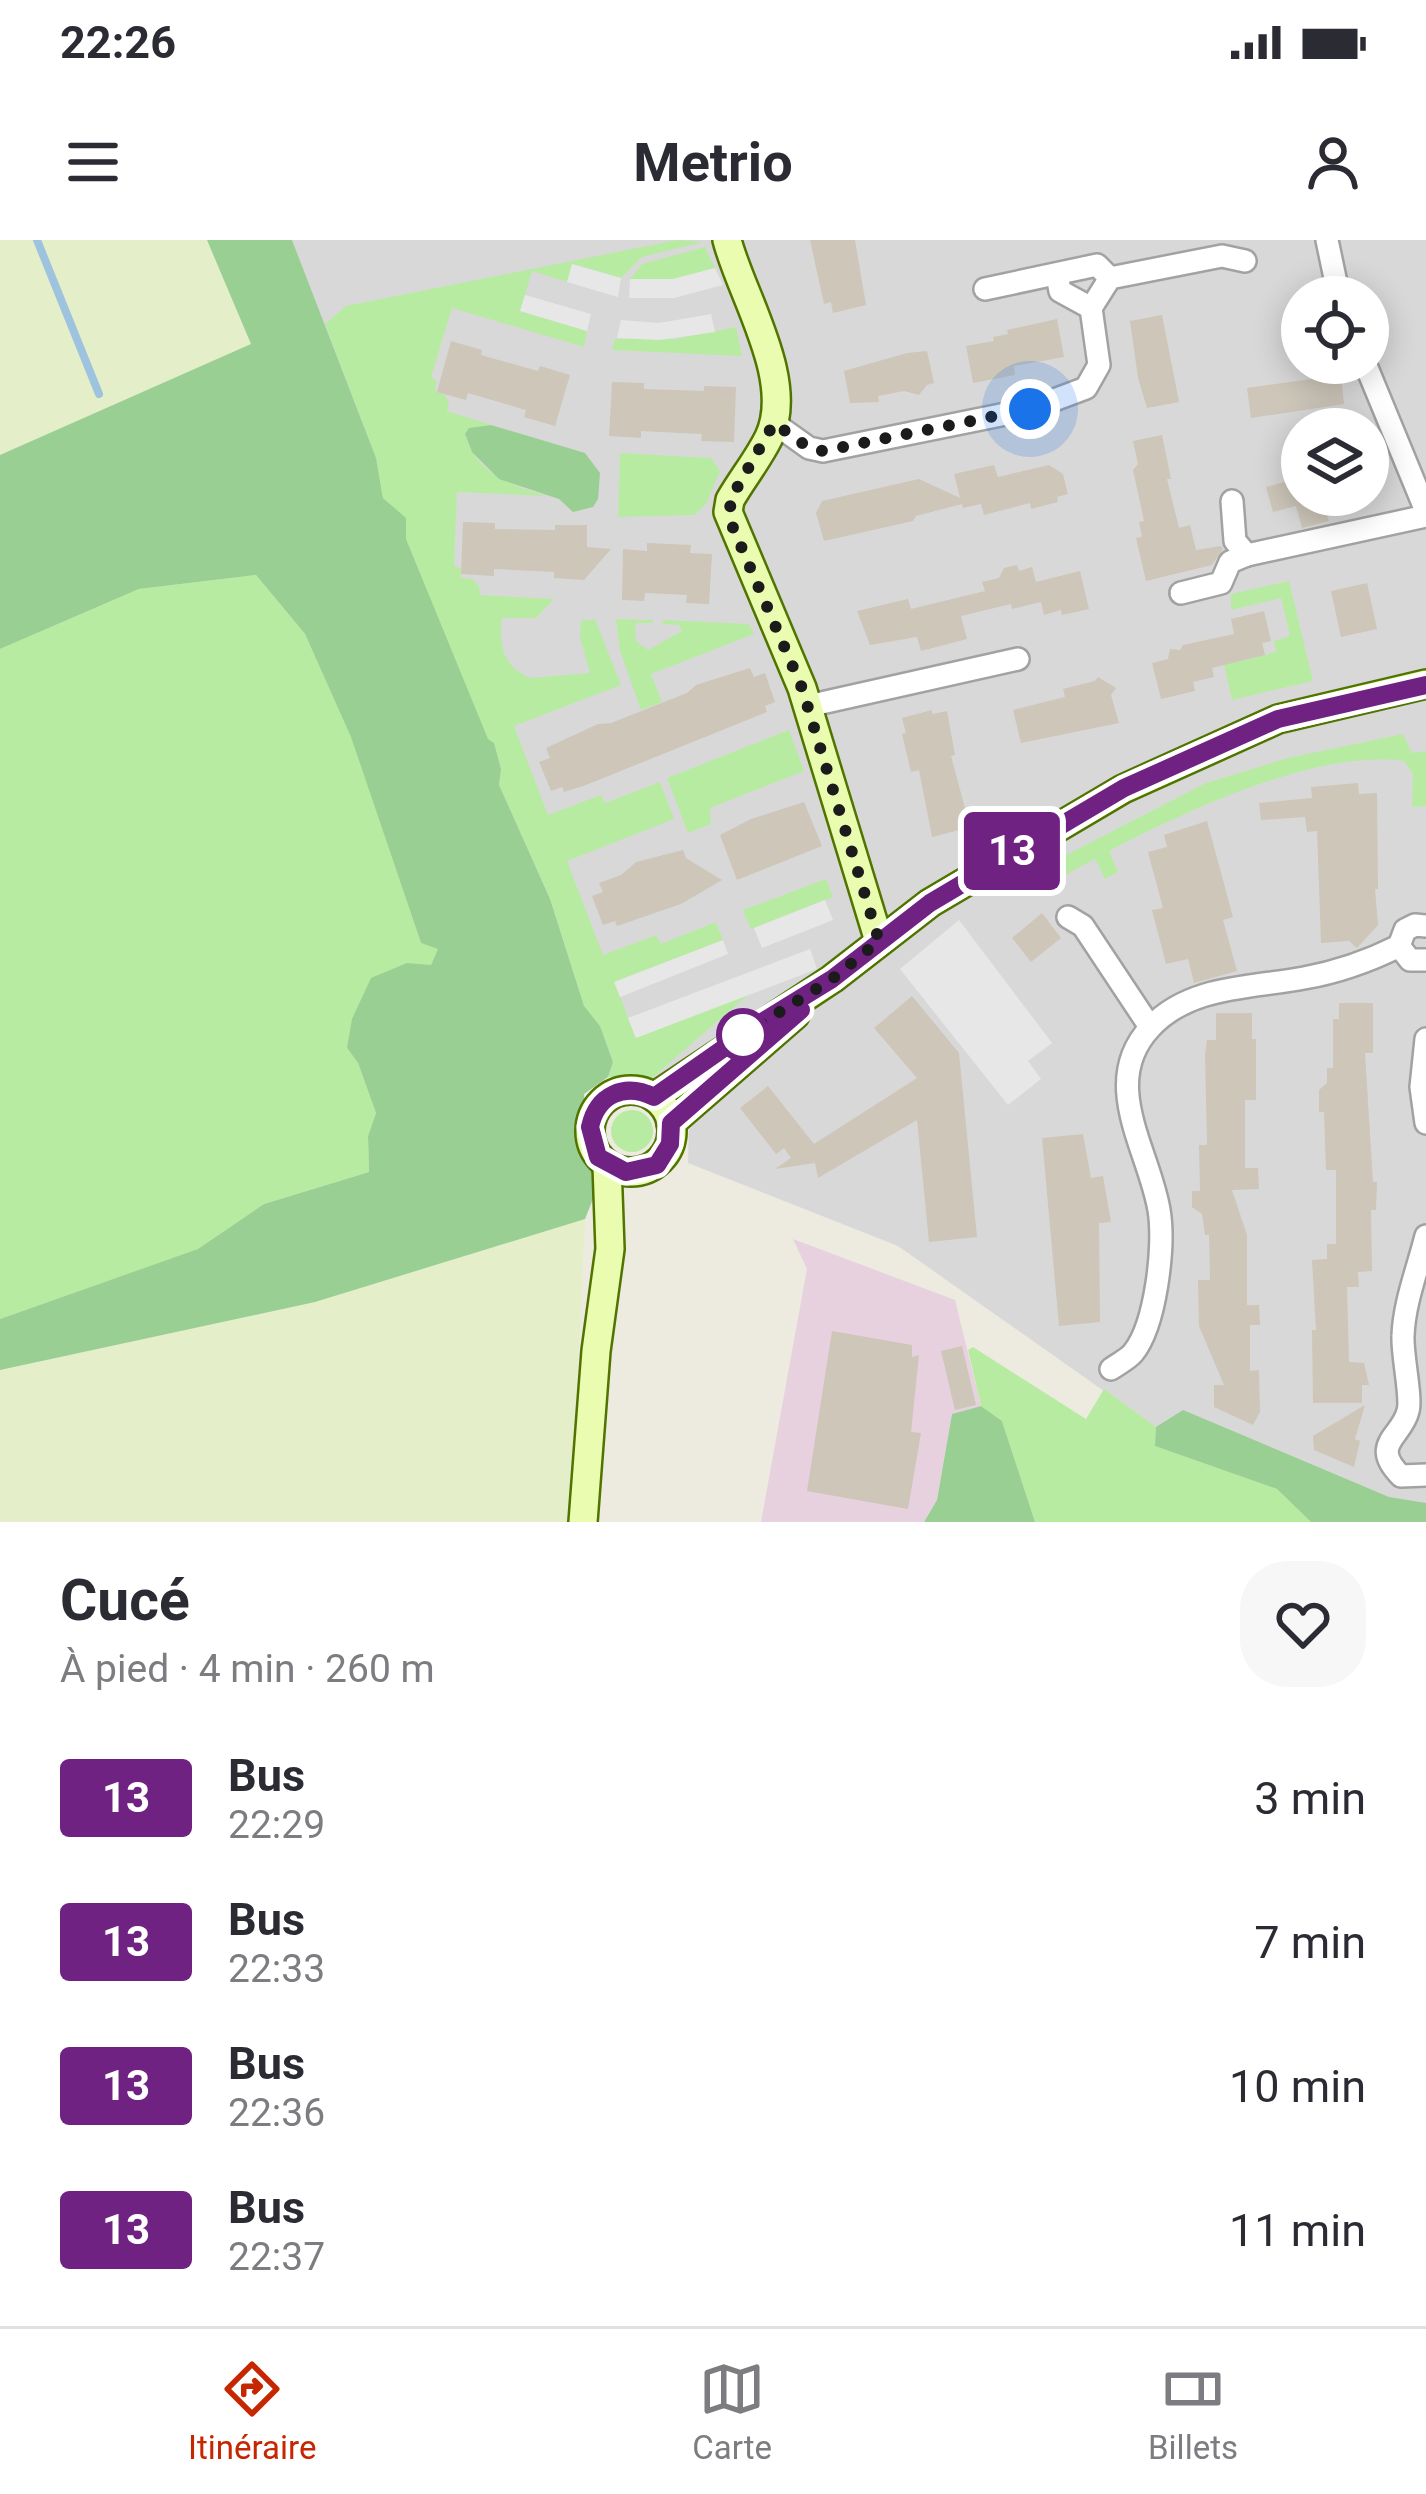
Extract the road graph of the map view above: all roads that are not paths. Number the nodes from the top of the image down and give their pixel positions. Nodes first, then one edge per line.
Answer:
1 (728, 240) edge
2 (1327, 240) edge
3 (1245, 261) dead end
4 (1057, 275) junction
5 (1335, 276) edge
6 (1110, 278) junction
7 (985, 289) dead end
8 (1090, 308) junction
9 (1373, 384) edge
10 (774, 423) junction
11 (1232, 501) dead end
12 (1426, 514) edge
13 (1246, 555) junction
14 (1180, 593) dead end
15 (1018, 659) dead end
16 (1426, 684) edge
17 (1426, 704) edge
18 (808, 706) junction
19 (1234, 739) junction
20 (1069, 917) dead end
21 (1425, 923) edge
22 (879, 941) junction
23 (1400, 946) junction
24 (1426, 960) edge
25 (832, 979) junction
26 (1150, 1027) junction
27 (1426, 1039) edge
28 (654, 1097) junction
29 (671, 1123) junction
30 (1426, 1123) edge
31 (607, 1165) junction
32 (637, 1172) junction
33 (1426, 1235) edge
34 (610, 1249) junction
35 (1111, 1369) dead end
36 (1417, 1418) edge
37 (1426, 1475) edge
38 (583, 1522) edge

1 - 10 main road
2 - 5 street
3 - 6 street
4 - 6 street
4 - 7 street
4 - 8 street
6 - 8 street
8 - 10 street
9 - 12 street
10 - 18 main road
11 - 13 street
12 - 13 street
13 - 14 street
15 - 18 street
16 - 19 main road
17 - 19 main road
18 - 22 main road
19 - 22 main road
20 - 26 street
21 - 23 street
22 - 25 main road
23 - 24 street
23 - 26 street
25 - 28 main road
25 - 29 main road
26 - 35 street
27 - 30 street
28 - 29 main road
28 - 31 main road
29 - 32 main road
31 - 32 main road
31 - 34 main road
32 - 34 main road
33 - 36 street
34 - 38 main road
36 - 37 street

